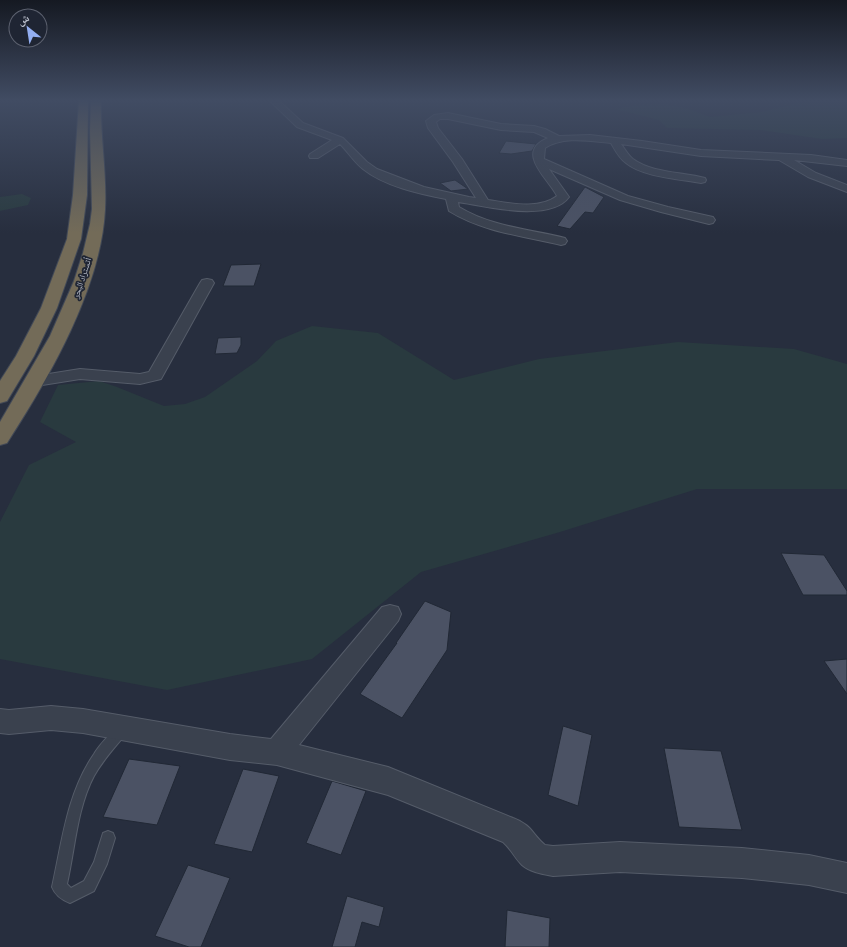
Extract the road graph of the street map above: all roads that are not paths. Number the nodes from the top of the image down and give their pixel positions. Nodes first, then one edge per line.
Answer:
1 (80, 144) edge
2 (97, 144) edge
3 (333, 144) edge
4 (345, 144) edge
5 (445, 144) edge
6 (543, 144) edge
7 (617, 144) edge
8 (642, 144) edge
9 (314, 156) dead end
10 (781, 158) junction
11 (539, 161) junction
12 (847, 163) edge
13 (701, 180) dead end
14 (847, 190) edge
15 (452, 198) junction
16 (484, 202) junction
17 (709, 220) dead end
18 (561, 241) dead end
19 (207, 283) dead end
20 (36, 381) junction
21 (0, 397) edge
22 (0, 438) edge
23 (390, 614) dead end
24 (0, 721) edge
25 (124, 728) junction
26 (277, 752) junction
27 (108, 838) dead end
28 (847, 878) edge

1 - 21 highway, أتستراد البحر
2 - 20 highway, أتستراد البحر
3 - 9 street
4 - 15 street
5 - 16 street
6 - 11 street
7 - 13 street
8 - 10 street
10 - 12 street
10 - 14 street
11 - 16 street
11 - 17 street
15 - 16 street
15 - 18 street
19 - 20 street
20 - 22 highway, أتستراد البحر
23 - 26 street
24 - 25 street
25 - 26 street
25 - 27 lane
26 - 28 street

